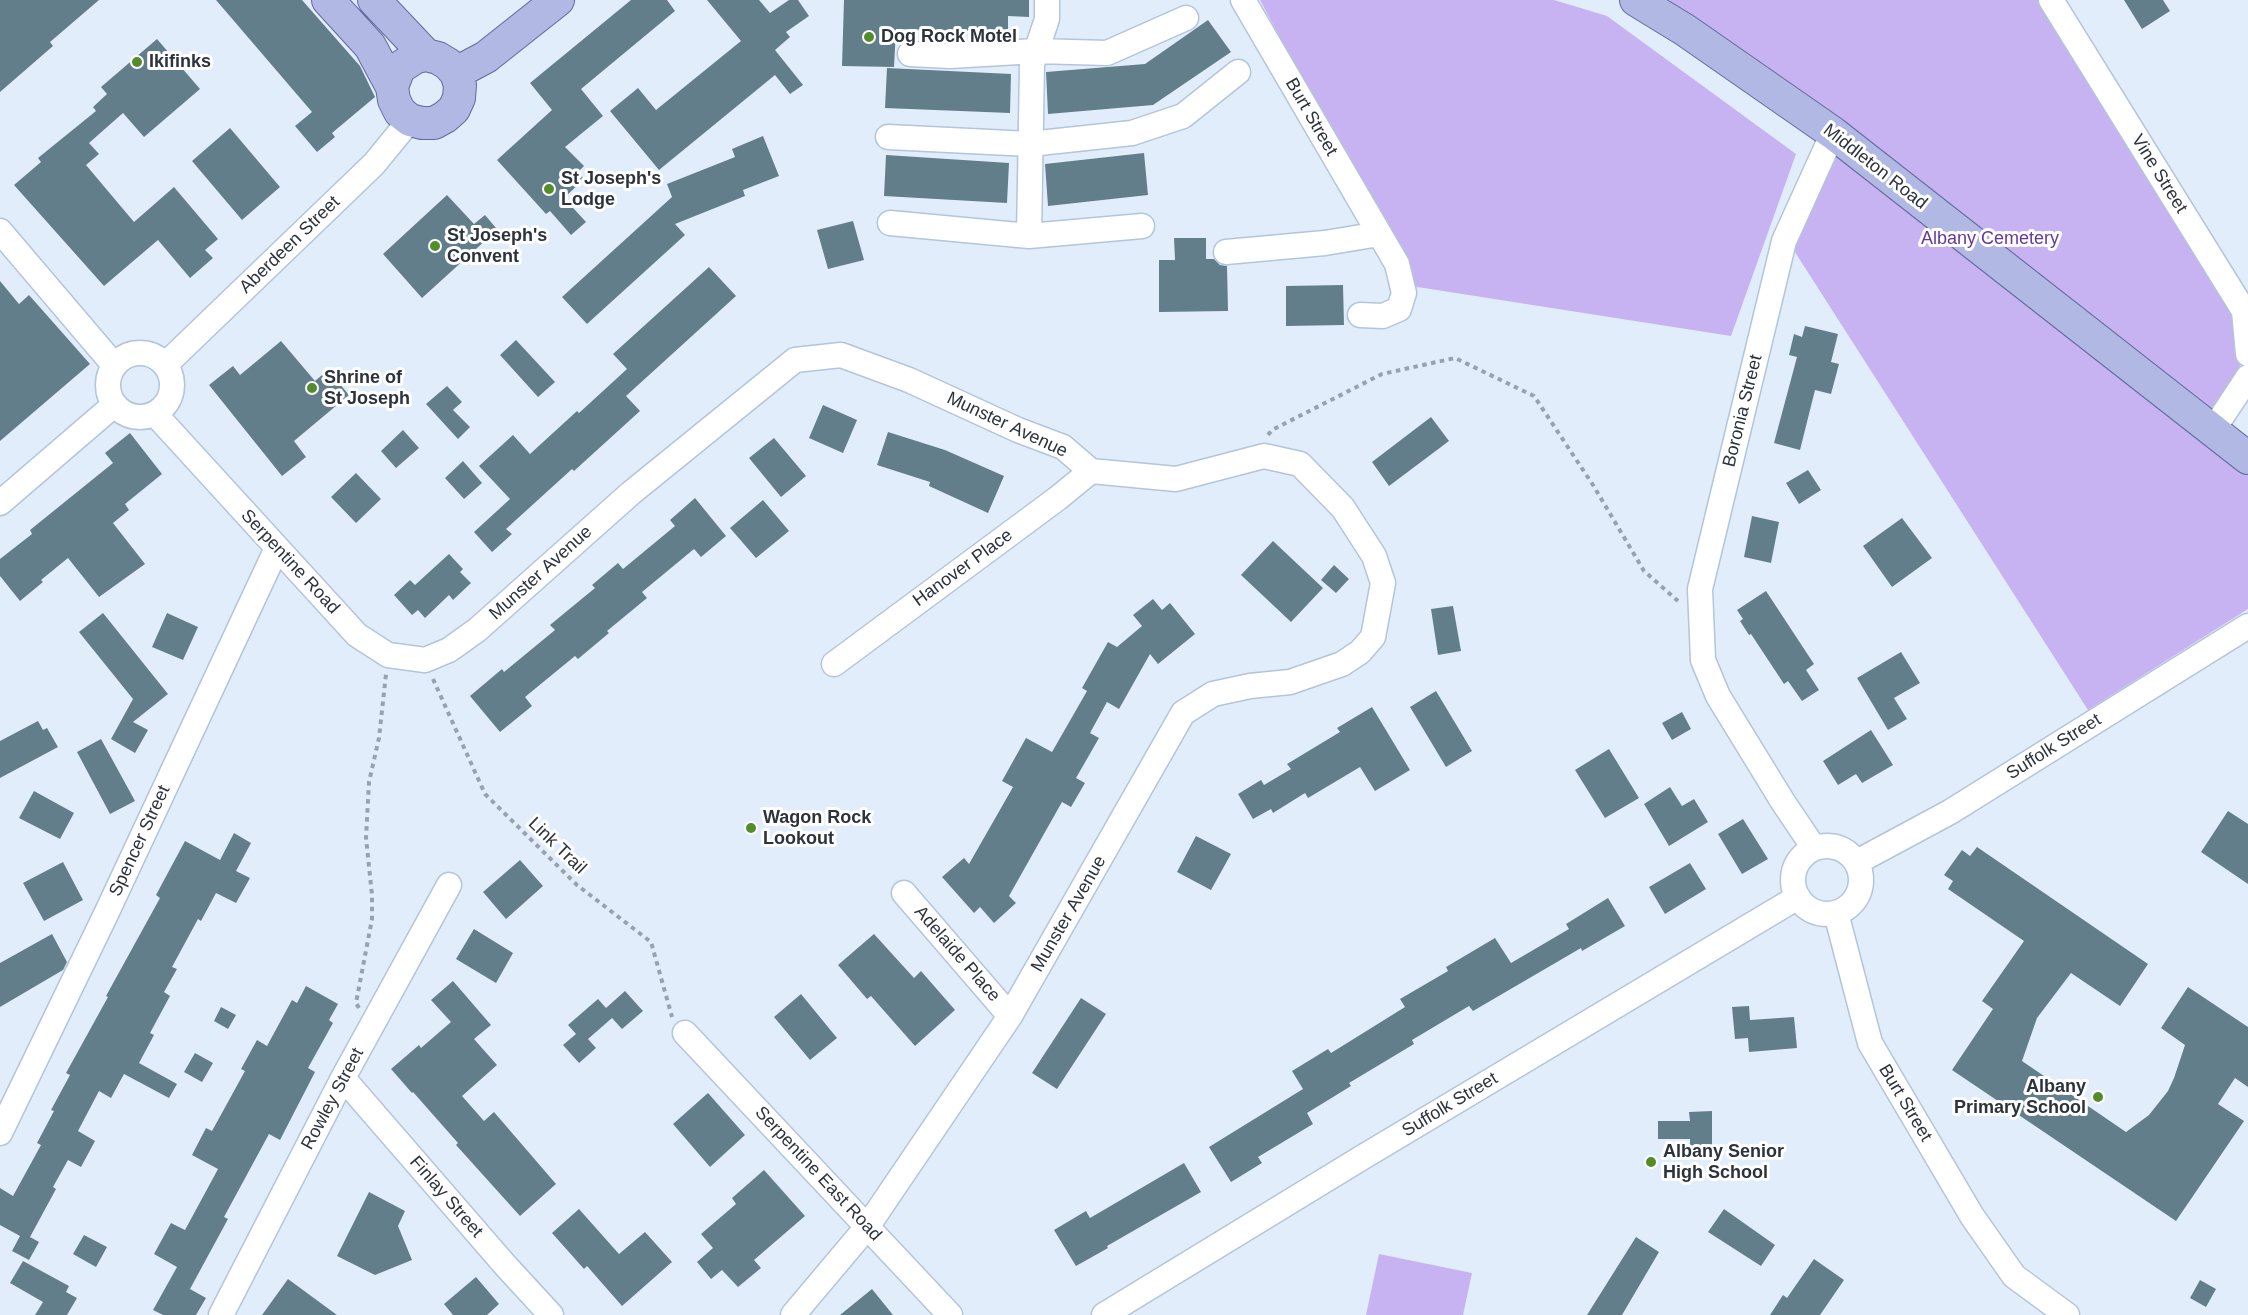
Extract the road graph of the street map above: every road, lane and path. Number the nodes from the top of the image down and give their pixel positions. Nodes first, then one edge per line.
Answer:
1 (328, 0) edge
2 (374, 0) edge
3 (558, 0) edge
4 (1047, 0) edge
5 (1243, 0) edge
6 (2051, 0) edge
7 (1642, 1) edge
8 (1186, 18) dead end
9 (1036, 51) junction
10 (910, 54) dead end
11 (426, 55) junction
12 (1238, 72) dead end
13 (456, 74) junction
14 (392, 87) junction
15 (410, 120) junction
16 (1833, 133) junction
17 (888, 137) dead end
18 (1030, 144) junction
19 (890, 223) dead end
20 (1142, 226) dead end
21 (0, 231) edge
22 (1379, 234) junction
23 (1029, 236) junction
24 (1226, 252) dead end
25 (2246, 309) edge
26 (1360, 315) dead end
27 (2248, 354) edge
28 (114, 365) junction
29 (165, 365) junction
30 (2248, 377) edge
31 (114, 405) junction
32 (155, 414) junction
33 (2213, 430) junction
34 (2248, 458) edge
35 (1243, 462) junction
36 (1091, 471) junction
37 (0, 503) edge
38 (277, 548) junction
39 (1701, 621) junction
40 (2248, 626) edge
41 (388, 655) junction
42 (425, 660) junction
43 (834, 664) dead end
44 (1815, 848) junction
45 (1857, 862) junction
46 (449, 885) dead end
47 (904, 893) dead end
48 (1798, 897) junction
49 (1836, 913) junction
50 (1010, 1016) junction
51 (369, 1030) junction
52 (685, 1033) joint
53 (343, 1078) junction
54 (0, 1133) edge
55 (867, 1227) junction
56 (221, 1315) edge
57 (551, 1315) edge
58 (793, 1315) edge
59 (950, 1315) edge
60 (1104, 1315) edge
61 (2067, 1315) edge

1 - 14 main road
2 - 11 main road
3 - 13 main road
4 - 9 street
5 - 22 street, Burt Street
6 - 25 street, Vine Street
7 - 16 main road, Middleton Road
8 - 9 street
9 - 10 street
9 - 18 street
11 - 13 main road
11 - 14 main road
12 - 18 street
13 - 15 main road
14 - 15 main road
15 - 29 street, Aberdeen Street
16 - 33 main road, Middleton Road
16 - 39 street, Boronia Street
17 - 18 street
18 - 23 street
19 - 23 street
20 - 23 street
21 - 28 street
22 - 24 street
22 - 26 street, Burt Street
25 - 27 street, Vine Street
28 - 29 street
28 - 31 street
29 - 32 street
30 - 33 street
31 - 32 street
31 - 37 street
32 - 38 street, Serpentine Road
33 - 34 main road, Middleton Road
35 - 36 street, Munster Avenue
35 - 39 path
35 - 50 street, Munster Avenue
36 - 42 street, Munster Avenue
36 - 43 street, Hanover Place
38 - 41 street, Serpentine Road
38 - 54 street, Spencer Street
39 - 44 street, Boronia Street
40 - 45 street, Suffolk Street
41 - 42 street, Serpentine Road
41 - 51 path
42 - 52 path, Link Trail
44 - 45 street
44 - 48 street
45 - 49 street
46 - 51 street, Rowley Street
47 - 50 street, Adelaide Place
48 - 49 street
48 - 60 street, Suffolk Street
49 - 61 street, Burt Street
50 - 55 street, Munster Avenue
51 - 53 street, Rowley Street
52 - 55 street, Serpentine East Road
53 - 56 street, Rowley Street
53 - 57 street, Finlay Street
55 - 58 street, Munster Avenue
55 - 59 street, Serpentine East Road

